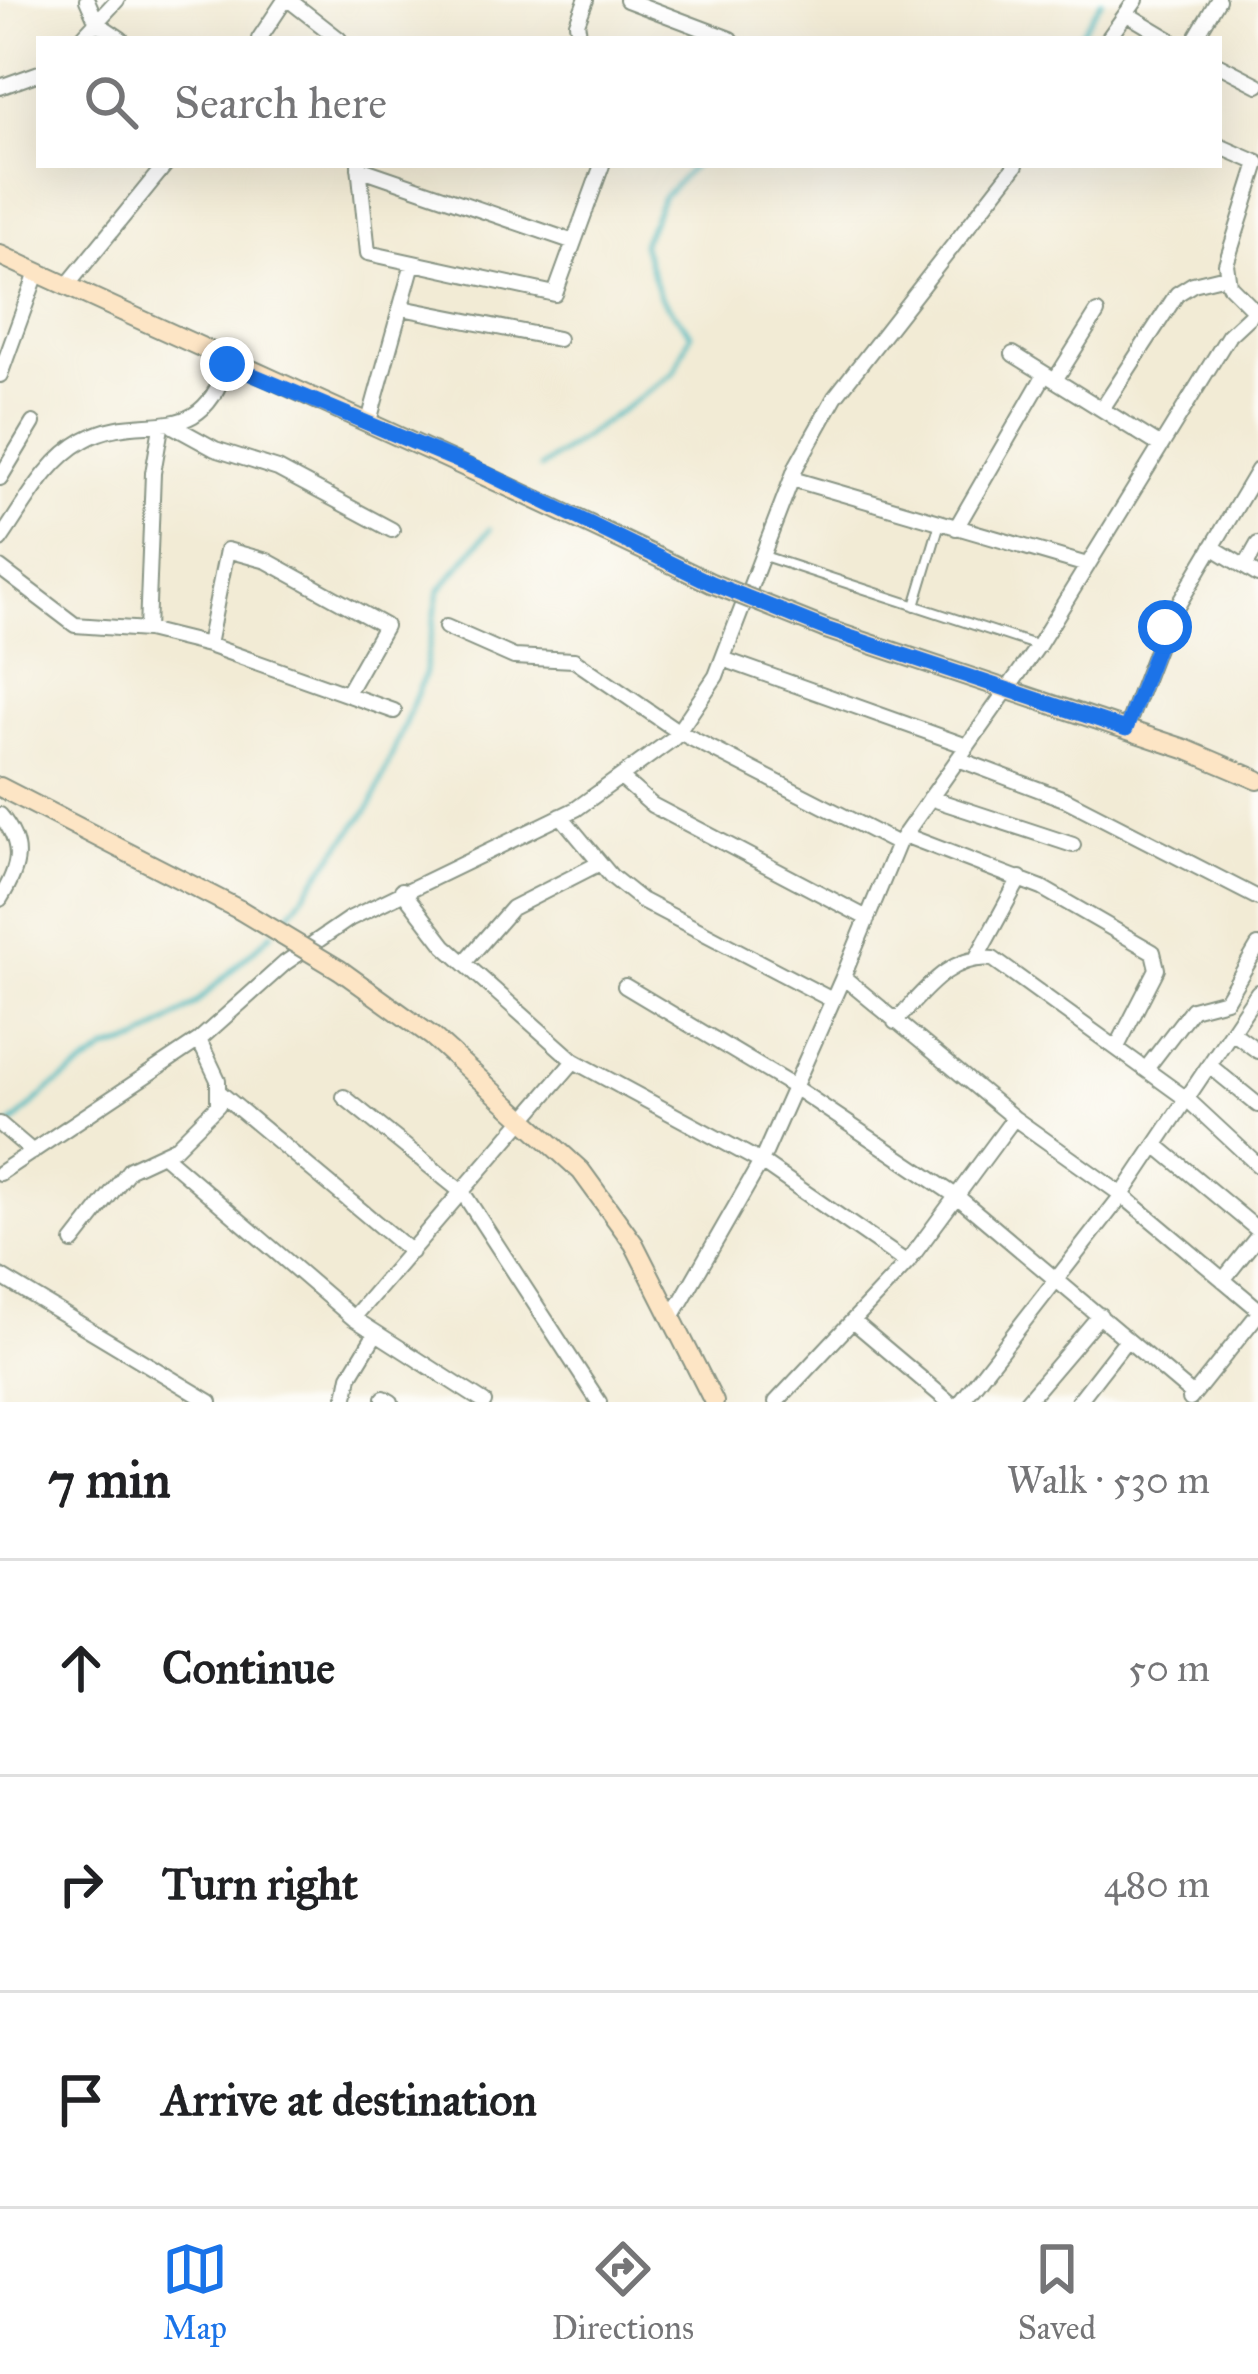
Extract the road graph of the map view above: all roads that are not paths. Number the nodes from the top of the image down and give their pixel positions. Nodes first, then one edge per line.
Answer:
1 (87, 0) edge
2 (117, 0) edge
3 (287, 0) edge
4 (586, 0) edge
5 (627, 0) edge
6 (1136, 0) edge
7 (1218, 0) edge
8 (1126, 14) junction
9 (98, 23) junction
10 (84, 36) edge
11 (117, 36) edge
12 (261, 36) edge
13 (335, 36) edge
14 (579, 36) edge
15 (722, 36) edge
16 (1110, 36) edge
17 (1164, 36) edge
18 (1197, 36) edge
19 (1222, 66) edge
20 (36, 75) edge
21 (1258, 85) edge
22 (0, 87) edge
23 (1222, 147) edge
24 (163, 168) edge
25 (359, 168) edge
26 (362, 168) edge
27 (601, 168) edge
28 (1014, 168) edge
29 (574, 242) junction
30 (0, 255) edge
31 (413, 262) junction
32 (37, 273) junction
33 (1226, 276) junction
34 (68, 283) junction
35 (403, 308) junction
36 (1256, 309) edge
37 (1097, 313) dead end
38 (557, 339) dead end
39 (1013, 354) dead end
40 (227, 364) junction
41 (0, 374) edge
42 (1050, 377) junction
43 (1102, 410) junction
44 (369, 421) junction
45 (33, 423) dead end
46 (167, 426) junction
47 (1161, 446) junction
48 (1258, 470) edge
49 (0, 478) edge
50 (792, 479) junction
51 (948, 525) junction
52 (392, 530) dead end
53 (0, 540) edge
54 (1258, 544) edge
55 (1212, 547) junction
56 (763, 555) junction
57 (1087, 565) junction
58 (0, 568) edge
59 (1251, 572) edge
60 (916, 606) junction
61 (446, 627) dead end
62 (147, 630) junction
63 (208, 645) junction
64 (1038, 646) junction
65 (723, 659) junction
66 (1007, 688) junction
67 (347, 693) junction
68 (394, 712) dead end
69 (1126, 729) junction
70 (679, 732) junction
71 (962, 753) junction
72 (1256, 776) edge
73 (622, 778) junction
74 (0, 787) edge
75 (930, 798) junction
76 (0, 815) edge
77 (561, 816) junction
78 (901, 839) junction
79 (1073, 845) dead end
80 (600, 862) junction
81 (1020, 878) junction
82 (402, 890) junction
83 (1258, 898) edge
84 (0, 899) edge
85 (865, 917) junction
86 (1258, 946) edge
87 (977, 957) junction
88 (464, 963) junction
89 (842, 977) junction
90 (625, 986) dead end
91 (1258, 992) edge
92 (832, 1000) junction
93 (895, 1022) junction
94 (1232, 1032) junction
95 (199, 1040) junction
96 (1117, 1047) junction
97 (1258, 1051) edge
98 (574, 1061) junction
99 (1210, 1066) junction
100 (1146, 1069) junction
101 (794, 1087) junction
102 (219, 1092) junction
103 (344, 1097) dead end
104 (1188, 1100) junction
105 (1258, 1106) edge
106 (1014, 1118) junction
107 (522, 1123) junction
108 (4, 1127) edge
109 (1157, 1146) junction
110 (33, 1152) junction
111 (162, 1154) junction
112 (761, 1162) junction
113 (1258, 1165) edge
114 (0, 1174) edge
115 (463, 1193) junction
116 (1123, 1195) junction
117 (958, 1198) junction
118 (1258, 1233) edge
119 (73, 1242) dead end
120 (411, 1252) junction
121 (908, 1263) junction
122 (0, 1276) edge
123 (1060, 1279) junction
124 (1223, 1280) junction
125 (1258, 1312) edge
126 (1100, 1315) junction
127 (353, 1318) junction
128 (671, 1319) junction
129 (853, 1321) junction
130 (376, 1333) junction
131 (1127, 1339) junction
132 (1190, 1399) edge
133 (210, 1402) edge
134 (345, 1402) edge
135 (484, 1402) edge
136 (599, 1402) edge
137 (713, 1402) edge
138 (776, 1402) edge
139 (949, 1402) edge
140 (961, 1402) edge
141 (1026, 1402) edge
142 (1078, 1402) edge

1 - 9 street
2 - 9 street
3 - 12 street
3 - 13 street
4 - 14 street
5 - 15 street
6 - 8 street
7 - 18 street
8 - 16 street
8 - 17 street
9 - 10 street
9 - 11 street
19 - 21 street
20 - 22 street
23 - 33 street
24 - 34 street
25 - 31 street
26 - 29 street
27 - 29 street
28 - 50 street
29 - 31 street
30 - 32 street
31 - 35 street
32 - 34 street
32 - 41 street
33 - 36 street
33 - 43 street
34 - 40 street
35 - 38 street
35 - 44 street
36 - 47 street
37 - 42 street
39 - 42 street
40 - 44 street
40 - 46 street
42 - 43 street
42 - 51 street
43 - 47 street
44 - 66 street, bridge
45 - 49 street
46 - 52 street
46 - 53 street
46 - 62 street
47 - 57 street
48 - 55 street
50 - 51 street
50 - 56 street
51 - 57 street
51 - 60 lane
54 - 59 street
55 - 59 street
55 - 69 street
56 - 60 lane
56 - 65 street
57 - 64 street
58 - 62 street
60 - 64 lane
61 - 70 street
62 - 63 street
63 - 67 street
63 - 67 street
64 - 66 street
65 - 70 street
65 - 71 street
66 - 69 street
66 - 71 street
67 - 68 street
69 - 72 street
70 - 73 street
70 - 78 street
71 - 75 street
71 - 83 street
73 - 77 street
73 - 85 street
74 - 107 street, bridge
75 - 78 street
75 - 79 street
76 - 84 street
77 - 80 street
77 - 82 street
78 - 81 street
78 - 85 street
80 - 88 street
80 - 92 street
81 - 87 street
81 - 96 street
82 - 88 street
82 - 95 street
85 - 89 street
86 - 100 street
87 - 93 street
87 - 96 street
88 - 98 street
89 - 92 street
89 - 93 street
90 - 101 street
91 - 94 street
92 - 101 street
93 - 106 street
94 - 97 street
94 - 99 street
95 - 102 street
95 - 110 street
96 - 100 street
98 - 107 street
98 - 112 street
99 - 104 street
99 - 105 street
100 - 104 street
101 - 112 street
101 - 117 street
102 - 111 street
102 - 120 street
103 - 115 street
104 - 109 street
104 - 113 street
106 - 116 street
106 - 117 street
107 - 115 street
107 - 128 street
108 - 110 street
109 - 116 street
109 - 118 street
110 - 114 street
111 - 119 street
111 - 127 street
112 - 121 street
112 - 128 street
115 - 120 street
115 - 136 street
116 - 123 street
116 - 124 street
117 - 121 street
117 - 123 street
118 - 124 street
120 - 127 street
121 - 129 street
122 - 133 street
123 - 126 street
123 - 140 street
124 - 125 street
125 - 132 street
126 - 131 street
126 - 141 street
127 - 130 street
128 - 137 street
129 - 138 street
129 - 139 street
130 - 134 street
130 - 135 street
131 - 132 street
131 - 142 street

